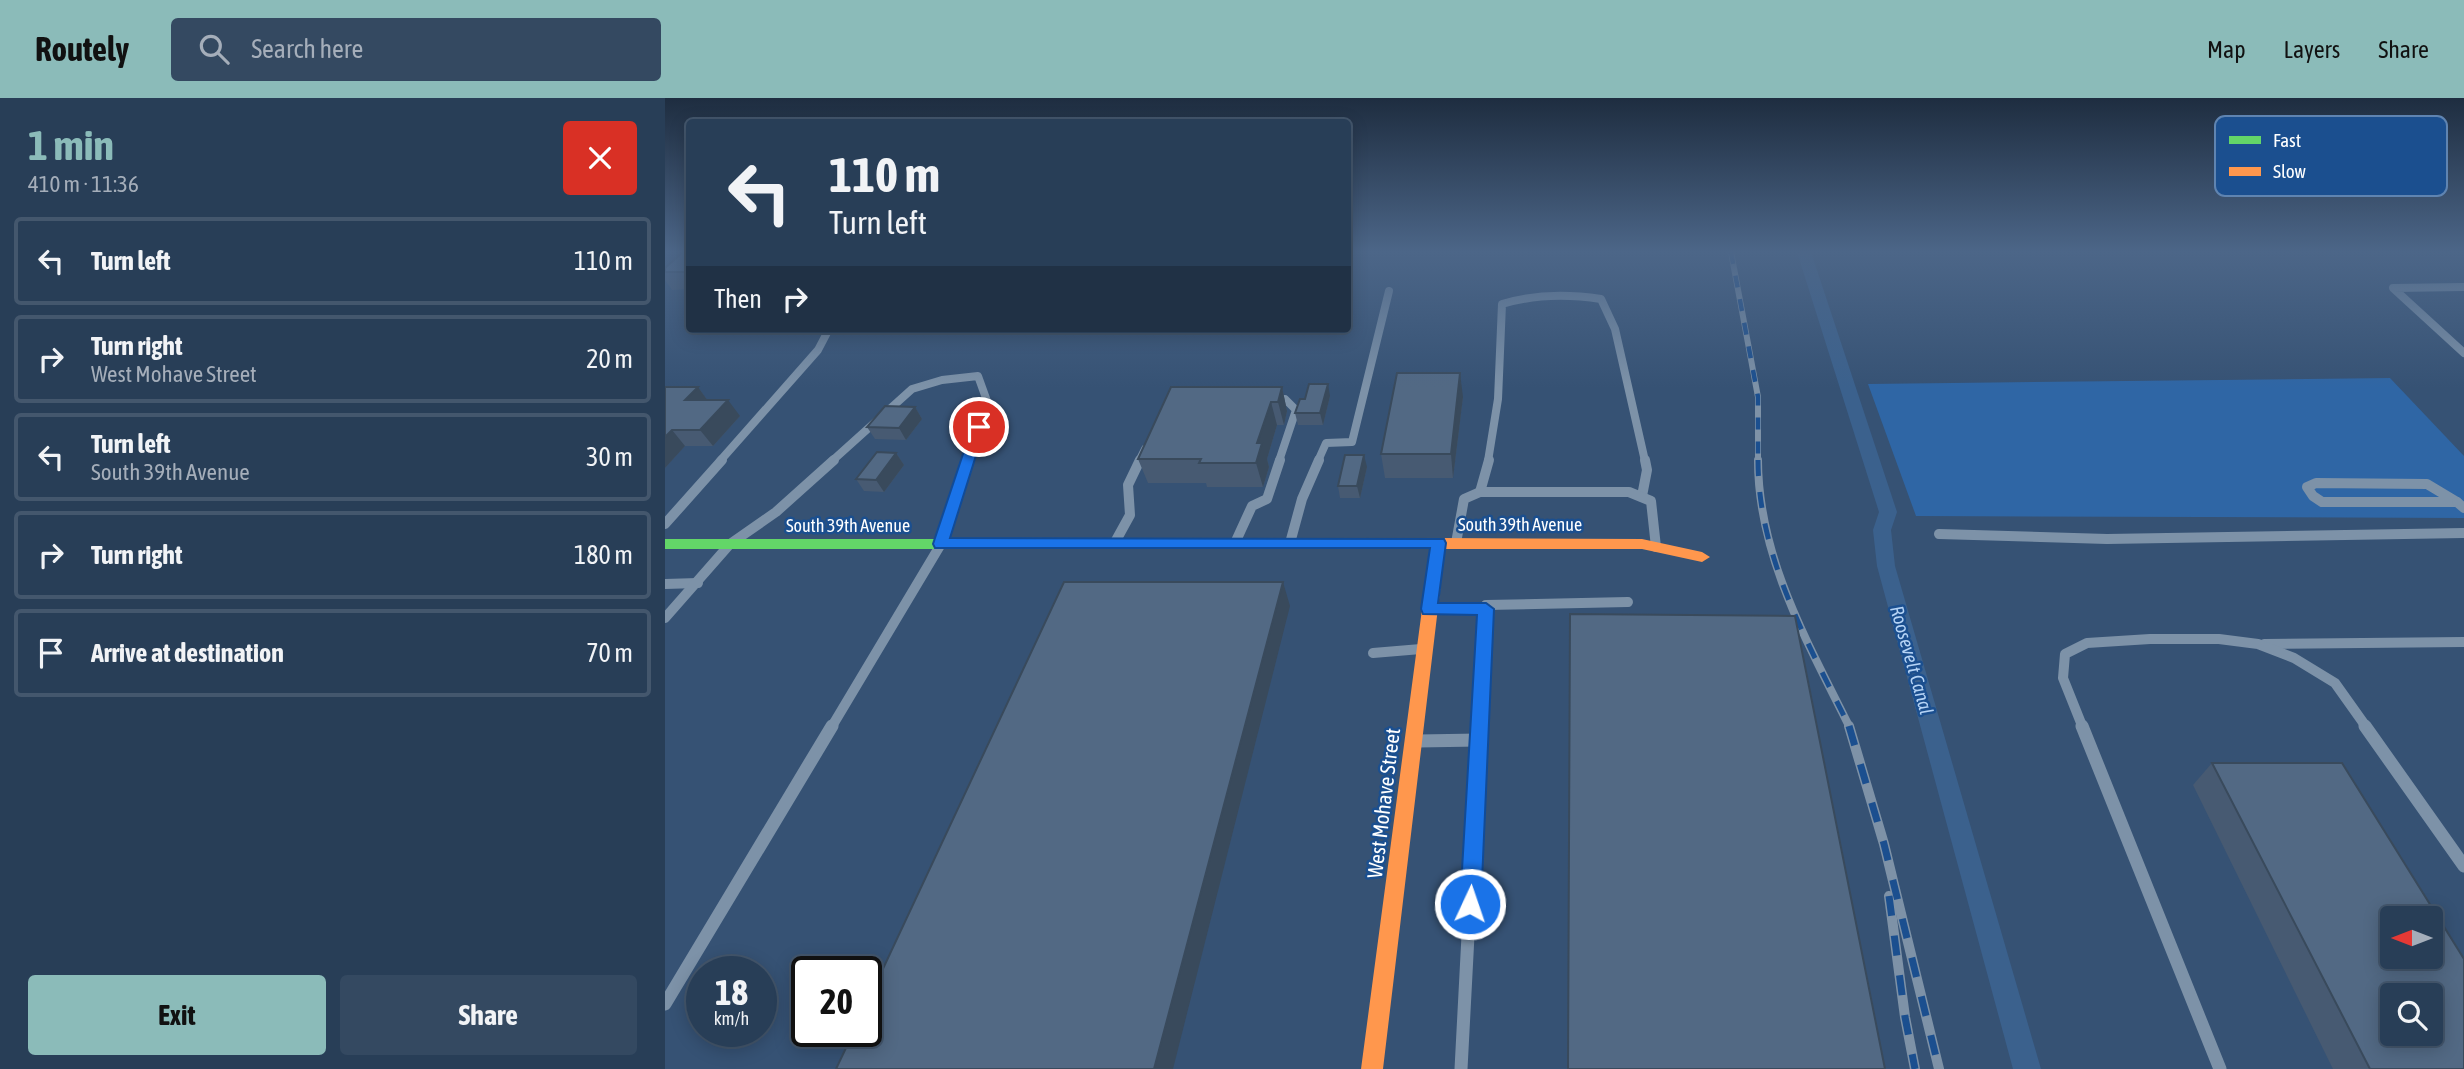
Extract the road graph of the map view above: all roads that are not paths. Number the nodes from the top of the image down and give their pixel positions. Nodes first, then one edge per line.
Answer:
1 (1387, 297) edge
2 (1521, 297) edge
3 (1589, 297) edge
4 (2403, 297) edge
5 (827, 333) edge
6 (2464, 353) edge
7 (1259, 399) edge
8 (1151, 436) edge
9 (1480, 492) junction
10 (1642, 496) junction
11 (2461, 505) edge
12 (665, 524) edge
13 (2464, 533) edge
14 (1939, 534) dead end
15 (1235, 543) junction
16 (1290, 543) junction
17 (1438, 543) junction
18 (1456, 543) junction
19 (665, 544) edge
20 (730, 544) junction
21 (941, 544) junction
22 (1115, 544) junction
23 (1655, 547) junction
24 (1702, 557) dead end
25 (698, 583) junction
26 (665, 584) edge
27 (1628, 602) dead end
28 (1429, 609) junction
29 (1486, 609) junction
30 (665, 618) edge
31 (2464, 642) edge
32 (2258, 644) junction
33 (1424, 649) junction
34 (1373, 653) dead end
35 (1479, 740) junction
36 (1412, 741) junction
37 (2464, 866) edge
38 (665, 1003) edge
39 (1371, 1069) edge
40 (1461, 1069) edge
41 (2220, 1069) edge

1 - 16 lane
2 - 9 lane
3 - 10 lane
4 - 6 lane
5 - 12 lane
7 - 15 lane
8 - 22 lane
9 - 10 lane
9 - 18 lane
10 - 23 lane
11 - 11 lane
13 - 14 lane
15 - 16 street, South 39th Avenue
15 - 22 street, South 39th Avenue
16 - 17 street, South 39th Avenue
17 - 18 street, South 39th Avenue
17 - 28 street, West Mohave Street
18 - 23 street, South 39th Avenue
19 - 20 street, South 39th Avenue
20 - 21 street, South 39th Avenue
20 - 21 lane
20 - 25 lane
21 - 22 street, South 39th Avenue
21 - 38 lane
23 - 24 street, South 39th Avenue
25 - 26 lane
25 - 30 lane
27 - 29 lane
28 - 29 lane
28 - 33 street, West Mohave Street
29 - 35 lane
31 - 32 lane
32 - 37 lane
32 - 41 lane
33 - 34 lane
33 - 36 street, West Mohave Street
35 - 36 lane
35 - 40 lane
36 - 39 street, West Mohave Street

